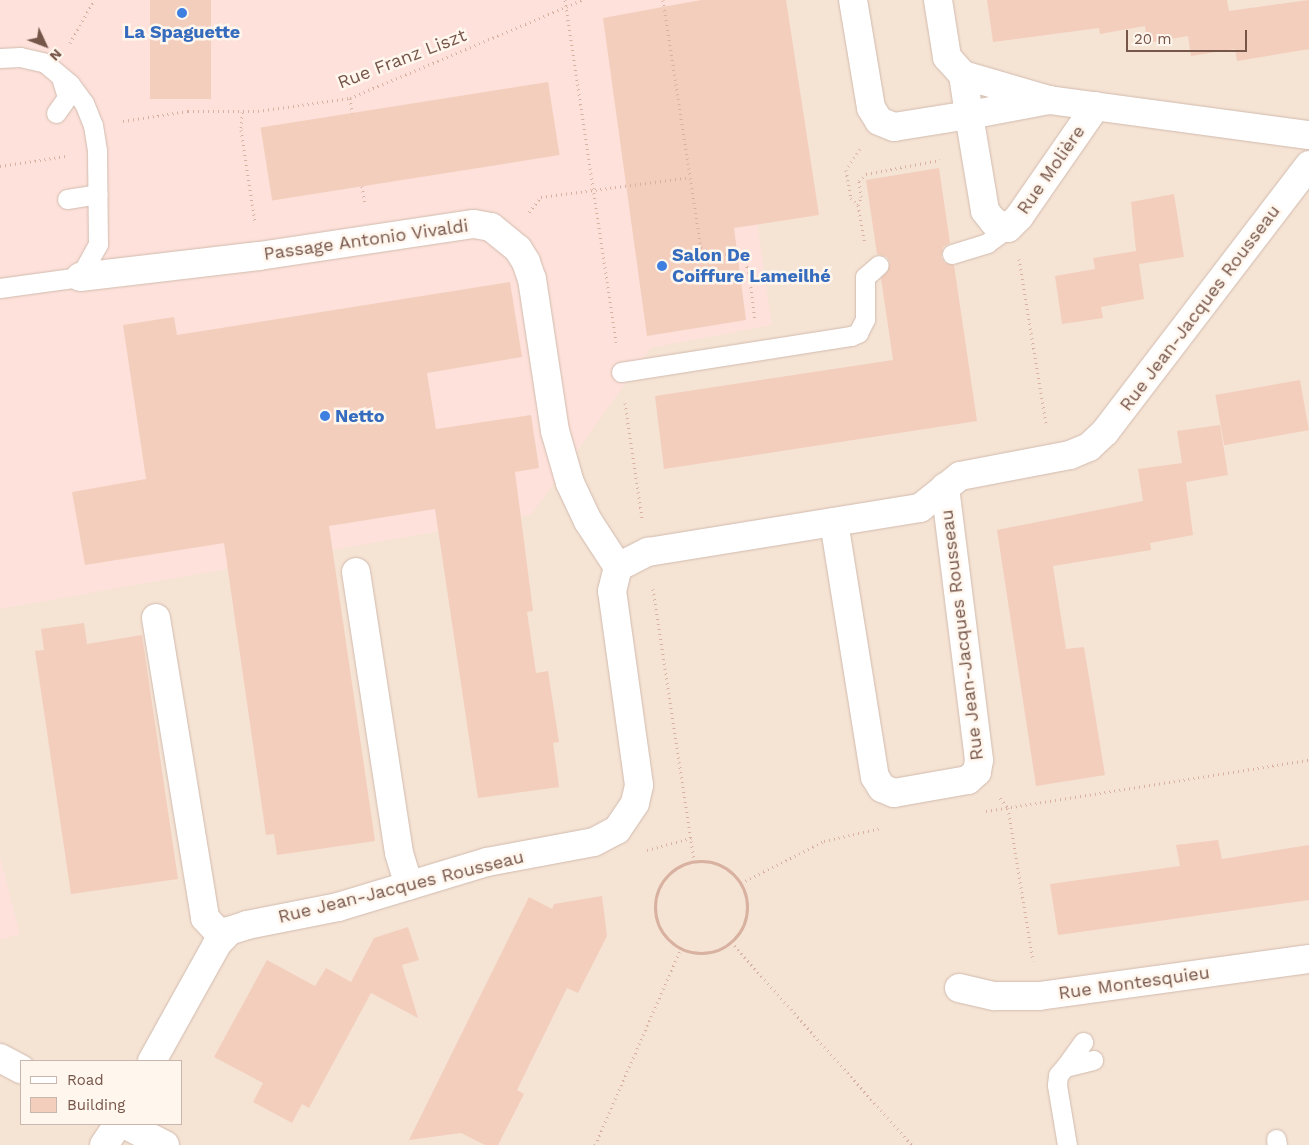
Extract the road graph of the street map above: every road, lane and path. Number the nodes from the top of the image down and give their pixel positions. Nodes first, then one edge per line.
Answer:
1 (94, 0) edge
2 (565, 0) edge
3 (582, 0) edge
4 (664, 0) edge
5 (853, 0) edge
6 (938, 0) edge
7 (566, 7) junction
8 (0, 58) edge
9 (56, 70) junction
10 (963, 76) junction
11 (350, 98) junction
12 (1049, 100) junction
13 (1096, 106) junction
14 (242, 112) junction
15 (56, 113) dead end
16 (352, 113) dead end
17 (969, 115) junction
18 (93, 125) junction
19 (1309, 136) edge
20 (69, 156) dead end
21 (939, 162) dead end
22 (1309, 165) edge
23 (0, 166) edge
24 (846, 170) dead end
25 (690, 177) junction
26 (594, 190) junction
27 (98, 194) junction
28 (67, 199) dead end
29 (858, 205) junction
30 (1008, 228) junction
31 (507, 238) junction
32 (952, 254) dead end
33 (260, 256) junction
34 (874, 268) joint
35 (1020, 268) dead end
36 (80, 277) junction
37 (0, 288) edge
38 (616, 341) dead end
39 (759, 351) junction
40 (621, 372) dead end
41 (629, 427) dead end
42 (1052, 458) junction
43 (945, 487) junction
44 (834, 522) junction
45 (644, 528) dead end
46 (618, 567) junction
47 (356, 572) dead end
48 (652, 581) dead end
49 (156, 618) dead end
50 (1309, 760) edge
51 (977, 772) junction
52 (1008, 808) junction
53 (979, 812) dead end
54 (892, 826) dead end
55 (694, 861) junction
56 (741, 883) junction
57 (409, 886) junction
58 (223, 937) junction
59 (731, 942) junction
60 (681, 948) junction
61 (1309, 959) edge
62 (958, 988) dead end
63 (1039, 996) junction
64 (1083, 1042) dead end
65 (0, 1058) edge
66 (153, 1060) edge
67 (1093, 1060) dead end
68 (1064, 1067) junction
69 (20, 1068) edge
70 (117, 1125) edge
71 (126, 1125) edge
72 (104, 1145) edge
73 (165, 1145) edge
74 (595, 1145) edge
75 (912, 1145) edge
76 (1067, 1145) edge

1 - 9 path
2 - 7 path
3 - 7 path, Rue Franz Liszt
4 - 25 path
5 - 17 street, Rue Molière
6 - 10 street
7 - 11 path, Rue Franz Liszt
7 - 26 path
8 - 9 lane
9 - 15 lane
9 - 18 lane
10 - 12 street, Rue Molière
10 - 17 street, Rue Molière
11 - 14 path, Rue Franz Liszt
11 - 16 path
12 - 13 street, Rue Molière
12 - 17 street, Rue Molière
13 - 19 street, Rue Molière
13 - 30 street, Rue Molière
14 - 18 path, Rue Franz Liszt
14 - 33 path
17 - 30 street, Rue Molière
18 - 27 lane
20 - 23 path
21 - 29 path
22 - 42 street, Rue Jean-Jacques Rousseau
24 - 29 path
25 - 26 path
25 - 39 path
26 - 31 path
26 - 38 path
27 - 28 lane
27 - 36 lane
29 - 34 path
30 - 32 lane
31 - 33 street, Passage Antonio Vivaldi
31 - 46 street, Passage Antonio Vivaldi
33 - 36 street, Passage Antonio Vivaldi
34 - 39 lane
35 - 42 path
36 - 37 lane
39 - 40 lane
41 - 45 path
42 - 43 street, Rue Jean-Jacques Rousseau
43 - 44 street, Rue Jean-Jacques Rousseau
43 - 51 street, Rue Jean-Jacques Rousseau
44 - 46 street, Rue Jean-Jacques Rousseau
44 - 51 street, Rue Jean-Jacques Rousseau
46 - 57 street, Rue Jean-Jacques Rousseau
47 - 57 street
48 - 55 path
49 - 58 street
50 - 52 path
51 - 52 path
52 - 53 path
52 - 63 path
54 - 56 path
55 - 56 path
55 - 60 path
56 - 59 path
57 - 58 street, Rue Jean-Jacques Rousseau
58 - 66 street
59 - 60 path
59 - 75 path
60 - 74 path
61 - 63 street, Rue Montesquieu
62 - 63 street, Rue Montesquieu
64 - 68 lane
65 - 69 street
67 - 68 lane
68 - 76 lane
70 - 72 street
71 - 73 street

